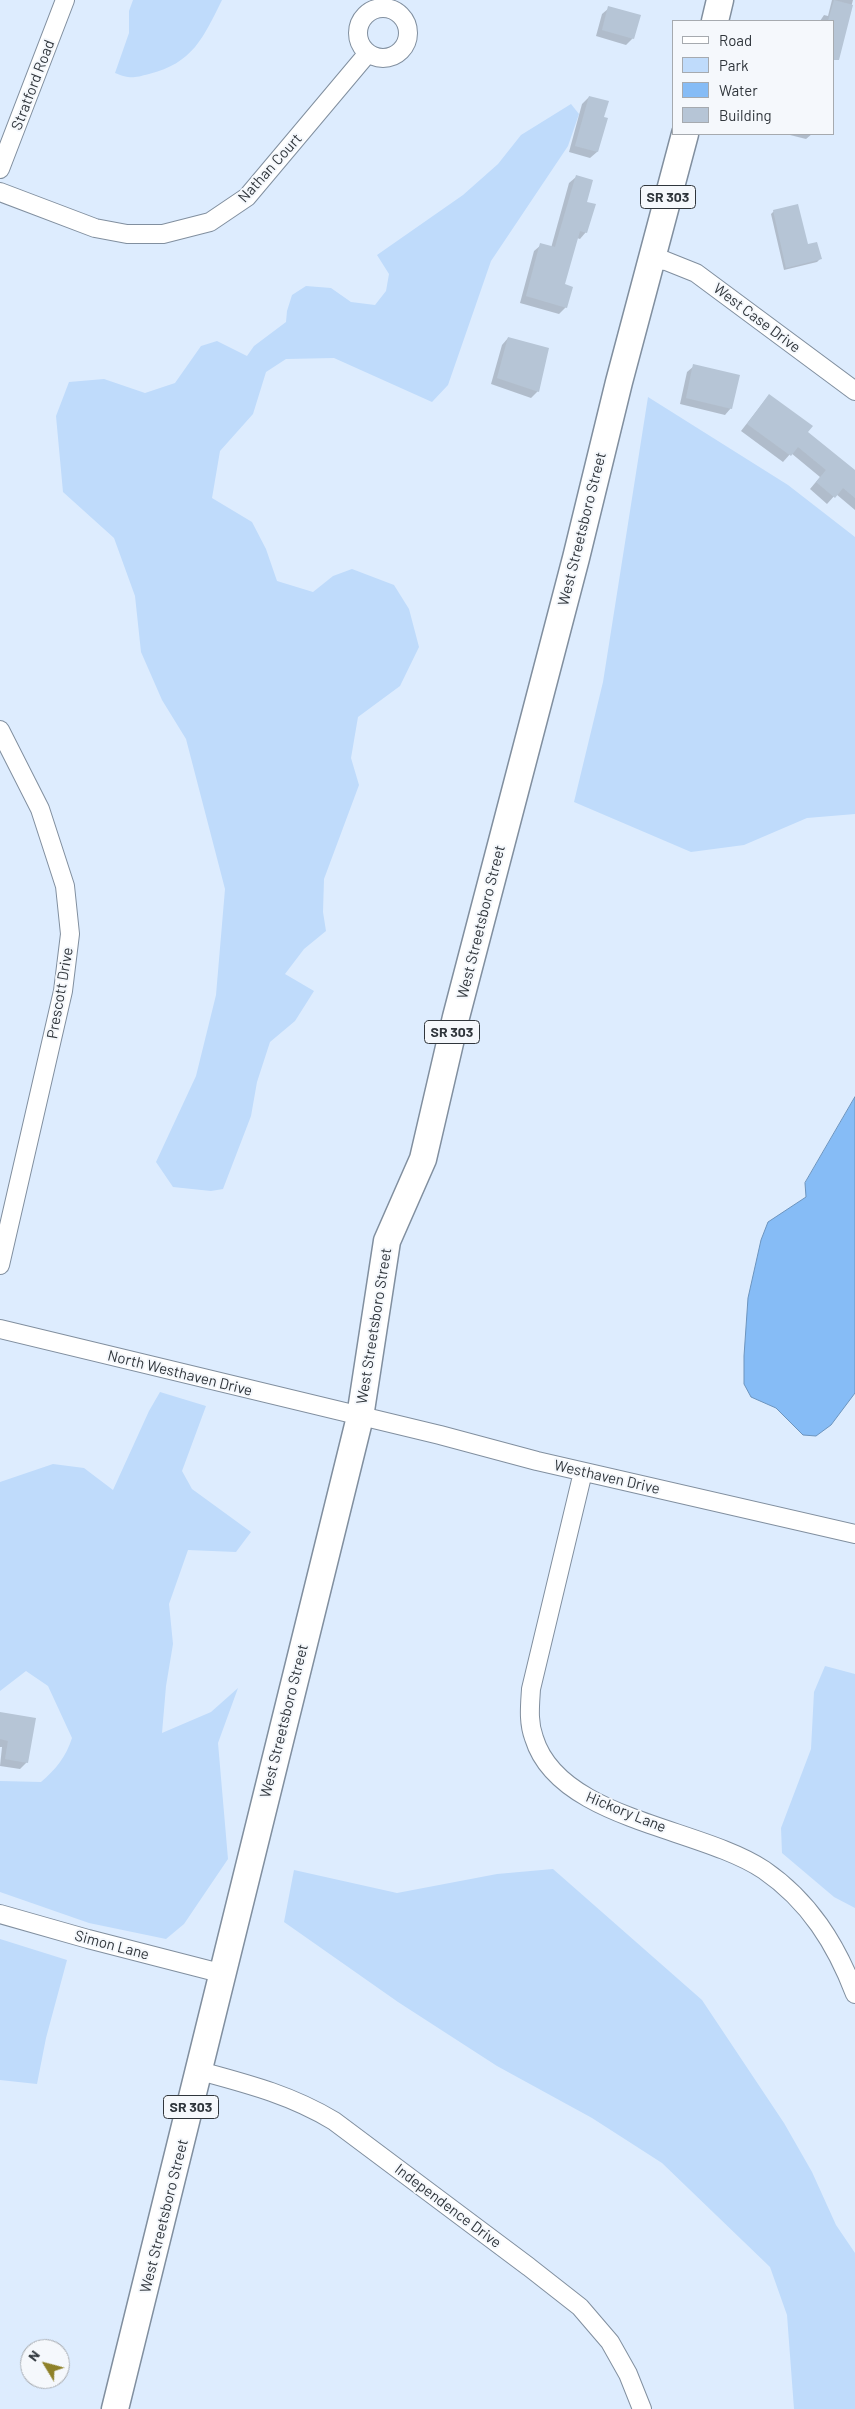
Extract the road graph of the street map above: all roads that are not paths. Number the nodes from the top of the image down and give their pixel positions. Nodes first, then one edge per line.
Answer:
1 (65, 0) edge
2 (720, 0) edge
3 (715, 20) edge
4 (368, 53) dead end
5 (685, 135) edge
6 (0, 169) edge
7 (0, 192) edge
8 (650, 259) junction
9 (855, 391) edge
10 (0, 730) edge
11 (0, 1265) edge
12 (0, 1329) edge
13 (360, 1417) junction
14 (583, 1472) junction
15 (855, 1534) edge
16 (0, 1914) edge
17 (224, 1974) junction
18 (855, 1994) edge
19 (200, 2071) junction
20 (115, 2409) edge
21 (642, 2409) edge

1 - 6 street, Stratford Road
2 - 3 main road
4 - 7 street, Nathan Court
5 - 8 main road, West Streetsboro Street / SR 303
8 - 9 street, West Case Drive
8 - 13 main road, West Streetsboro Street / SR 303
10 - 11 street, Prescott Drive
12 - 13 street, North Westhaven Drive
13 - 14 street, Westhaven Drive
13 - 17 main road, West Streetsboro Street / SR 303
14 - 15 street, Westhaven Drive
14 - 18 street, Hickory Lane
16 - 17 street, Simon Lane
17 - 19 main road, West Streetsboro Street / SR 303
19 - 20 main road, West Streetsboro Street / SR 303
19 - 21 street, Independence Drive

